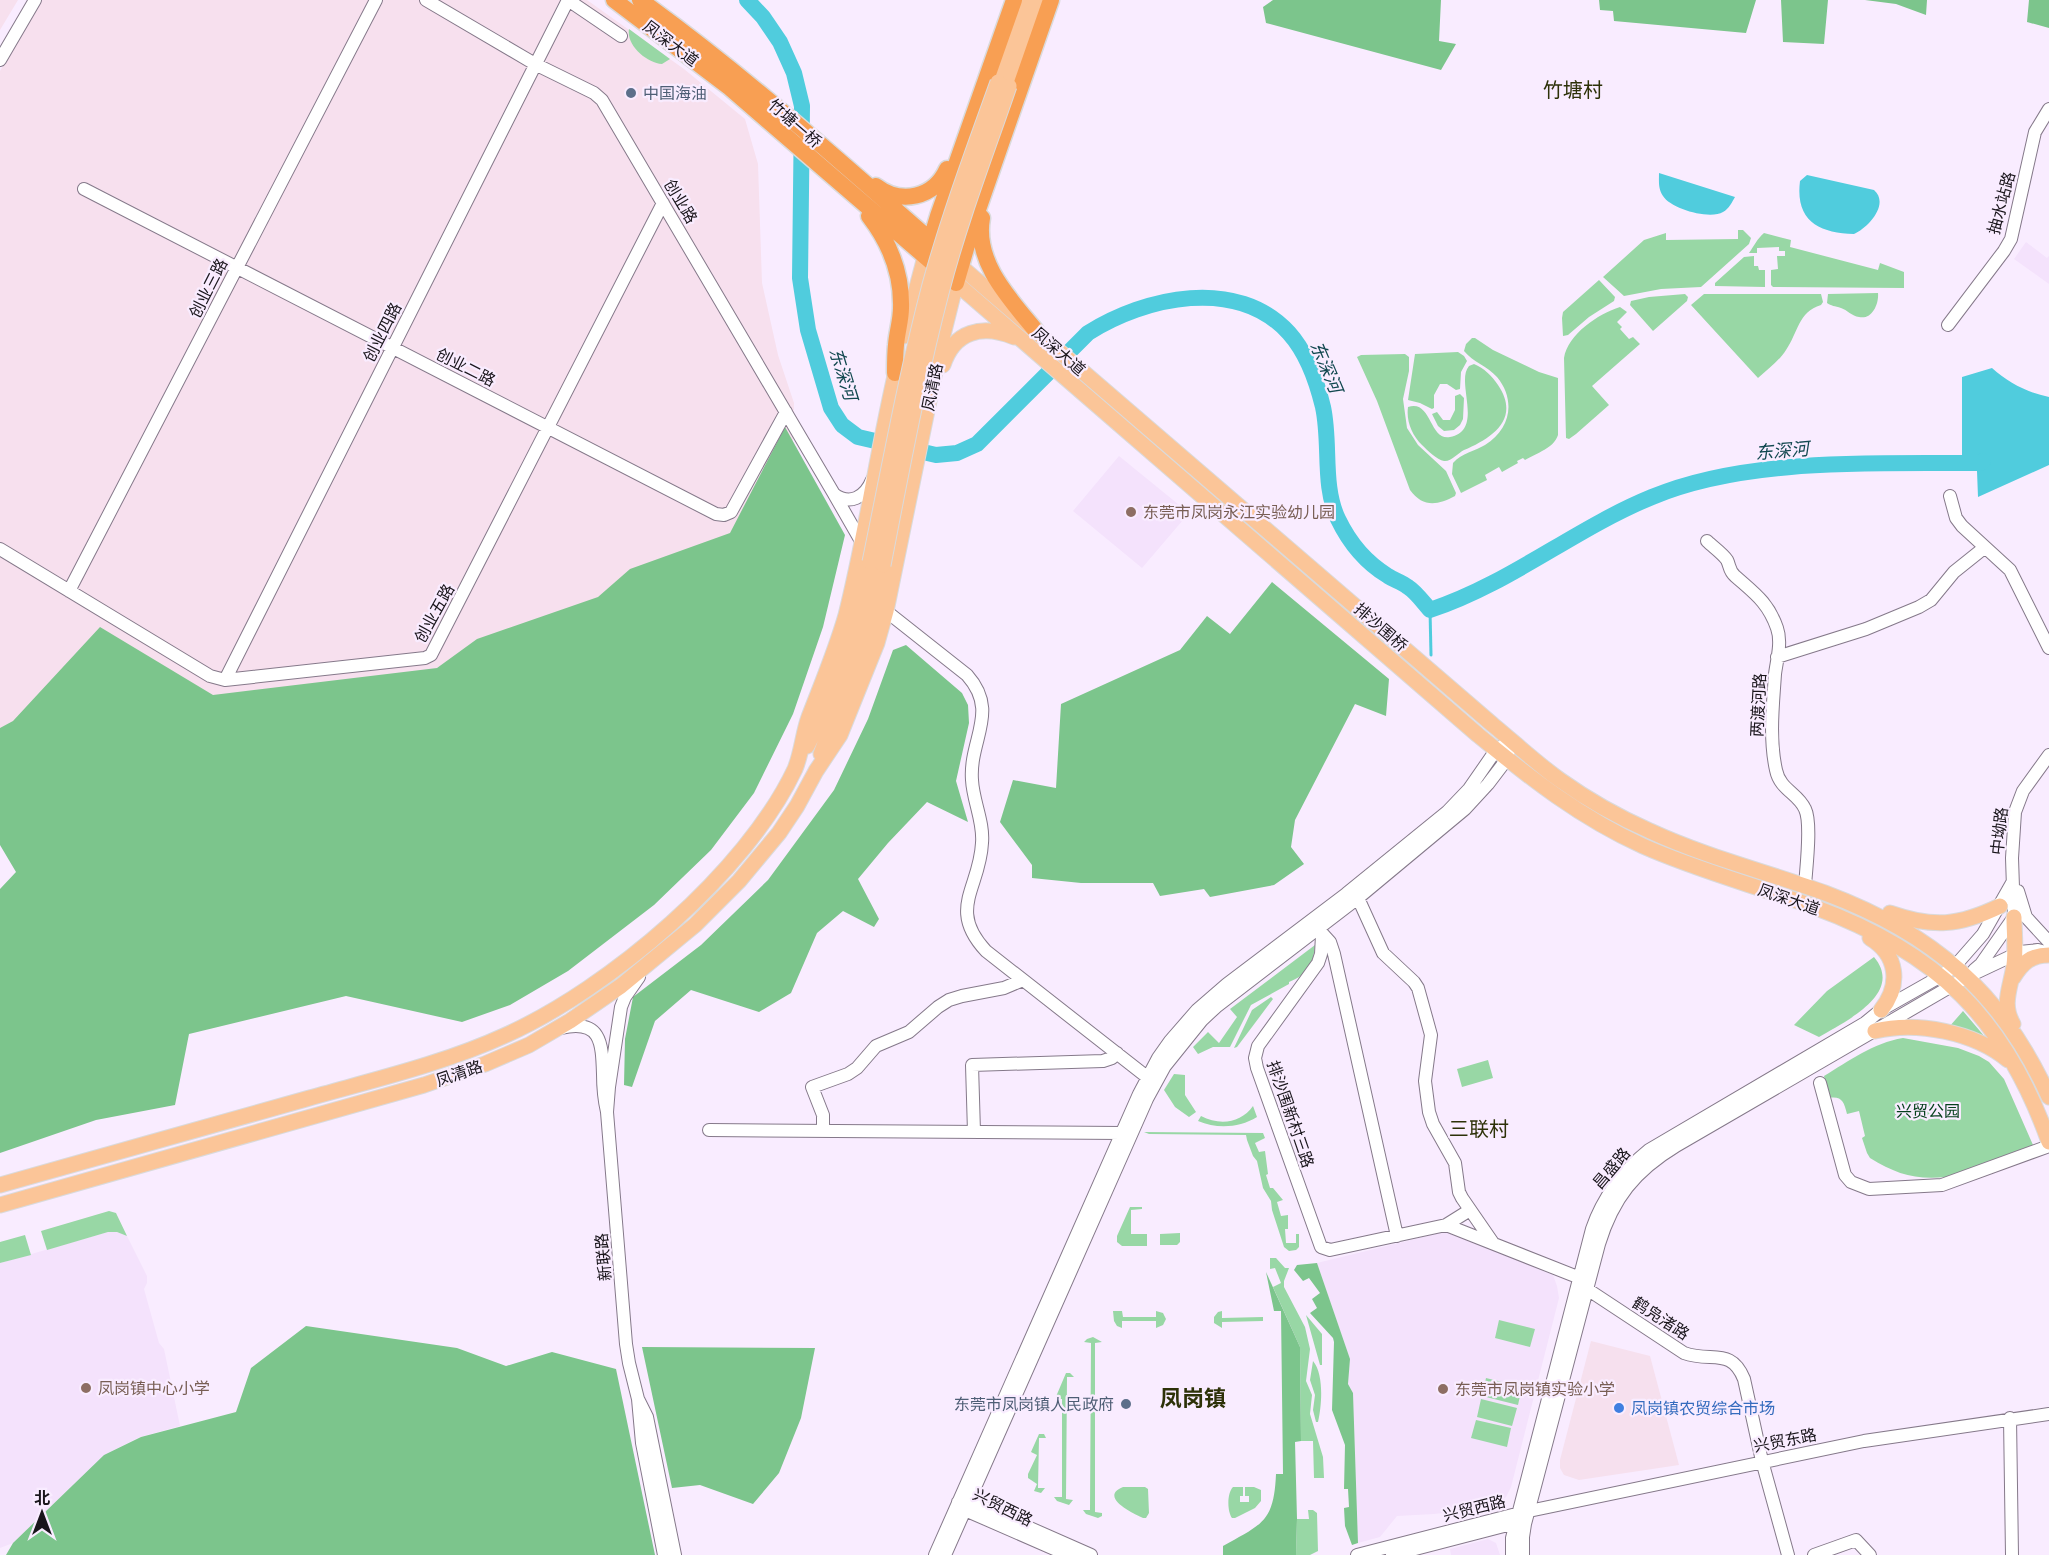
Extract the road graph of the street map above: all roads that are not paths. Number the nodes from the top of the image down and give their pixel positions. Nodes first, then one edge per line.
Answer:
1 (35, 0) edge
2 (376, 0) edge
3 (426, 0) edge
4 (568, 0) edge
5 (614, 0) edge
6 (640, 0) edge
7 (1014, 0) edge
8 (1026, 0) edge
9 (1039, 0) edge
10 (1051, 0) edge
11 (621, 36) dead end
12 (0, 60) edge
13 (535, 64) junction
14 (1004, 84) junction
15 (754, 88) joint
16 (978, 101) junction
17 (2049, 109) edge
18 (755, 111) joint
19 (838, 168) junction
20 (992, 169) junction
21 (84, 189) dead end
22 (663, 203) junction
23 (930, 240) junction
24 (925, 257) junction
25 (960, 266) junction
26 (237, 268) junction
27 (956, 283) junction
28 (1948, 325) dead end
29 (1031, 337) junction
30 (393, 348) junction
31 (895, 373) junction
32 (934, 381) junction
33 (786, 412) junction
34 (549, 428) junction
35 (873, 479) junction
36 (834, 494) junction
37 (1950, 496) dead end
38 (861, 541) junction
39 (1707, 541) dead end
40 (1283, 545) joint
41 (1984, 548) junction
42 (0, 549) edge
43 (1274, 559) joint
44 (876, 563) junction
45 (69, 591) junction
46 (886, 611) junction
47 (2049, 648) edge
48 (1777, 657) junction
49 (225, 680) junction
50 (1471, 707) joint
51 (1464, 723) joint
52 (1511, 741) junction
53 (1502, 754) junction
54 (2049, 755) edge
55 (797, 764) junction
56 (816, 771) junction
57 (2012, 883) junction
58 (1805, 886) junction
59 (1824, 893) junction
60 (1358, 898) junction
61 (1812, 906) junction
62 (2000, 906) junction
63 (2014, 917) junction
64 (1320, 931) junction
65 (2049, 942) edge
66 (2049, 952) edge
67 (2014, 955) junction
68 (1955, 966) junction
69 (646, 967) junction
70 (1967, 977) junction
71 (1023, 980) junction
72 (1947, 981) junction
73 (2009, 983) junction
74 (1881, 1010) junction
75 (556, 1029) junction
76 (1875, 1031) junction
77 (1117, 1053) junction
78 (2028, 1054) junction
79 (2018, 1069) junction
80 (1147, 1077) junction
81 (1820, 1083) dead end
82 (2049, 1097) edge
83 (607, 1112) junction
84 (709, 1130) dead end
85 (823, 1131) junction
86 (974, 1132) junction
87 (1122, 1133) junction
88 (2049, 1144) edge
89 (0, 1185) edge
90 (0, 1205) edge
91 (1470, 1210) junction
92 (1446, 1225) junction
93 (1397, 1236) junction
94 (1493, 1244) junction
95 (1580, 1278) junction
96 (1587, 1289) junction
97 (638, 1399) junction
98 (2049, 1414) edge
99 (2010, 1418) junction
100 (1762, 1461) junction
101 (964, 1505) junction
102 (1521, 1516) junction
103 (664, 1555) edge
104 (675, 1555) edge
105 (935, 1555) edge
106 (945, 1555) edge
107 (1068, 1555) edge
108 (1091, 1555) edge
109 (1357, 1555) edge
110 (1392, 1555) edge
111 (1512, 1555) edge
112 (1523, 1555) edge
113 (1788, 1555) edge
114 (1814, 1555) edge
115 (1870, 1555) edge
116 (2012, 1555) edge

1 - 12 street
2 - 26 street, 创业三路
3 - 13 street, 创业路
4 - 11 street
4 - 13 street, 创业四路
5 - 18 highway, 凤深大道
6 - 15 highway, 凤深大道
7 - 16 highway, 凤清路
8 - 14 main road, 凤清路
9 - 14 main road, 凤清路
10 - 20 highway, 凤清路
13 - 22 street, 创业路
13 - 30 street, 创业四路
14 - 44 main road, 凤清路, bridge
15 - 19 highway, 竹塘一桥
16 - 19 highway
16 - 23 highway, 凤清路
17 - 28 street, 抽水站路
18 - 19 highway, 竹塘一桥
19 - 23 highway, 凤深大道
19 - 24 highway, 凤深大道
19 - 31 highway
20 - 25 highway, 凤清路
20 - 29 highway
21 - 26 street, 创业二路
22 - 33 street, 创业路
22 - 34 street, 创业五路
23 - 24 highway, 凤清路
23 - 25 highway, 凤深大道
24 - 27 highway, 凤深大道
24 - 31 main road, 凤清路
25 - 27 highway, 凤清路
25 - 29 main road, 凤深大道
26 - 30 street, 创业二路
26 - 45 street, 创业三路
27 - 29 main road, 凤深大道
27 - 32 main road, 凤清路
29 - 32 main road
29 - 40 main road, 凤深大道
29 - 43 main road, 凤深大道
30 - 34 street, 创业二路
30 - 49 street, 创业四路
31 - 35 main road, 凤清路
32 - 46 main road, 凤清路
33 - 34 street, 创业二路
33 - 36 street, 创业路
34 - 49 street, 创业五路
35 - 36 street
35 - 38 main road, 凤清路
36 - 38 street, 创业路
37 - 41 street
38 - 55 main road, 凤清路
39 - 48 street, 两渡河路
40 - 50 main road, 排沙围桥
41 - 47 street
41 - 48 street
42 - 45 street, 创业五路
43 - 51 main road, 排沙围桥
44 - 55 main road, 凤清路
44 - 56 main road, 凤清路
45 - 49 street, 创业五路
46 - 56 main road, 凤清路
46 - 71 street
48 - 58 street, 两渡河路
50 - 52 main road, 凤深大道
51 - 53 main road, 凤深大道
52 - 53 street
52 - 58 main road, 凤深大道
53 - 60 street
53 - 61 main road, 凤深大道
53 - 80 street
54 - 57 street, 中坳路
55 - 89 main road, 凤清路
56 - 69 main road, 凤清路
57 - 62 street, 昌盛路
57 - 63 street, 中坳路
57 - 65 street
58 - 59 main road, 凤深大道
59 - 62 main road
59 - 68 main road, 凤深大道
60 - 64 street
60 - 91 street
61 - 72 main road, 凤深大道
61 - 74 main road
62 - 63 street
62 - 68 street, 昌盛路
63 - 66 street
63 - 67 main road
63 - 70 street
64 - 93 street
64 - 93 street, 排沙围新村三路
64 - 101 street
66 - 67 street
66 - 73 main road
67 - 70 street
67 - 73 main road
68 - 70 main road, 凤深大道
68 - 72 street, 昌盛路
69 - 75 main road, 凤清路
69 - 83 street, 新联路
70 - 72 street, 昌盛路
70 - 78 main road, 凤深大道
71 - 77 street
71 - 85 street
72 - 74 street, 昌盛路
72 - 76 street, 昌盛路
72 - 79 main road, 凤深大道
73 - 78 main road
74 - 95 street, 昌盛路
75 - 83 street, 新联路
75 - 90 main road, 凤清路
76 - 79 main road
76 - 96 street, 昌盛路
77 - 80 street
77 - 86 street
78 - 82 main road, 凤深大道
79 - 88 main road, 凤深大道
80 - 87 street
81 - 88 street
83 - 97 street, 新联路
84 - 85 street
85 - 86 street
86 - 87 street
87 - 101 street
91 - 92 street
91 - 94 street
92 - 93 street
92 - 94 street
94 - 95 street
95 - 96 street, 鹤凫渚路
95 - 102 street, 昌盛路
96 - 100 street, 鹤凫渚路
96 - 102 street, 昌盛路
97 - 103 street, 新联路
97 - 104 street, 新联路
98 - 99 street, 兴贸东路
99 - 100 street, 兴贸东路
99 - 116 street
100 - 102 street, 兴贸东路
100 - 113 street, 鹤凫渚路
101 - 105 street
101 - 106 street
101 - 107 street, 兴贸西路
101 - 108 street, 兴贸西路
102 - 109 street, 兴贸西路
102 - 110 street, 兴贸西路
102 - 111 street, 昌盛路
102 - 112 street, 昌盛路
114 - 115 street

